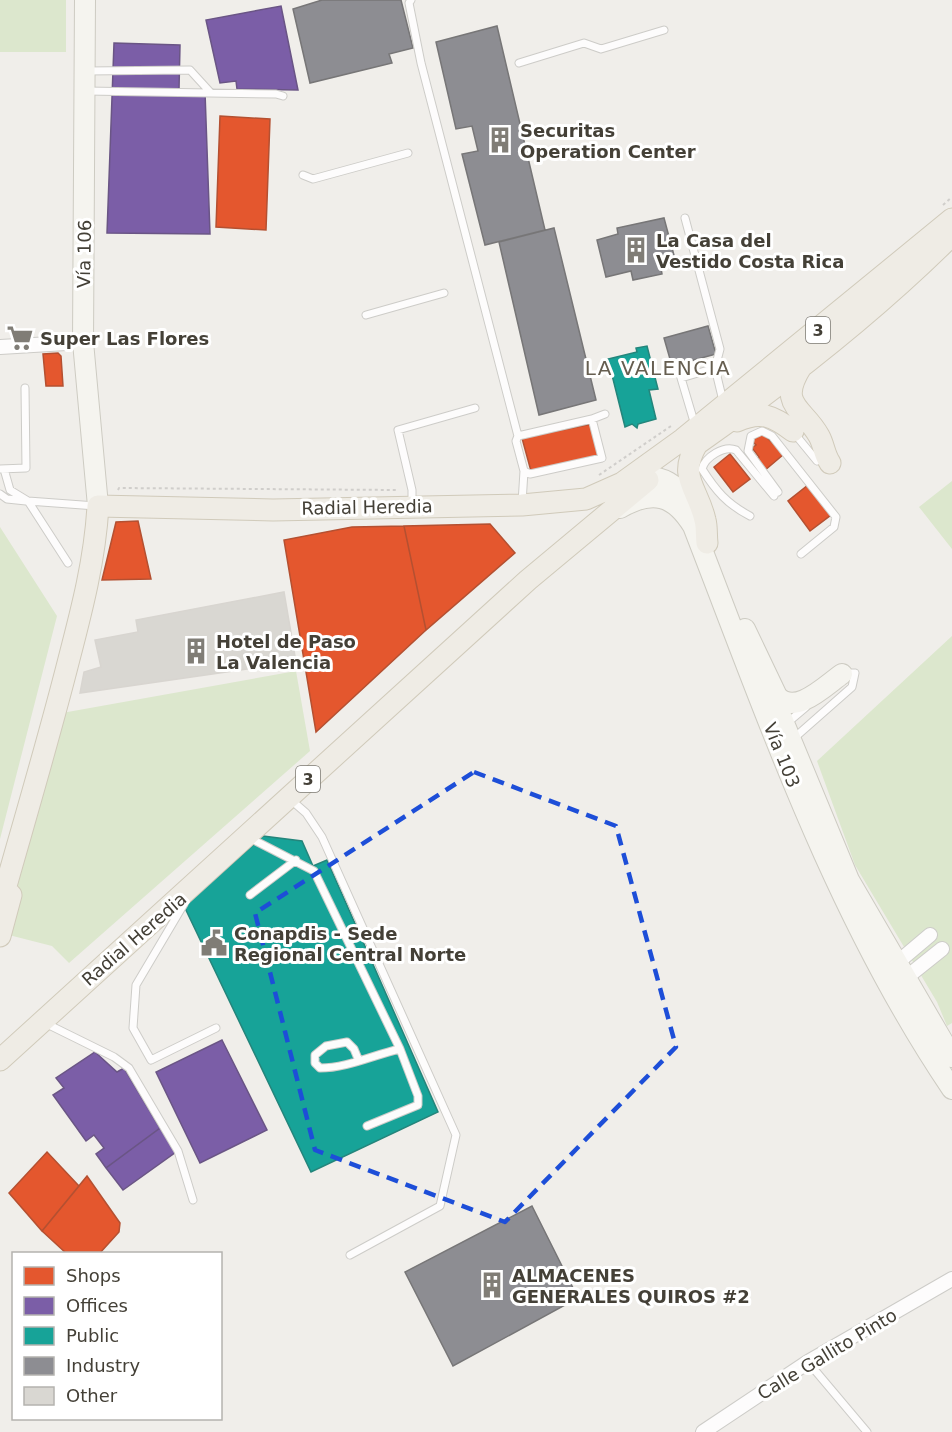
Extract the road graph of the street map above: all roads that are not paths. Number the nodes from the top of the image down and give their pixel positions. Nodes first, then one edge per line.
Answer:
1 (85, 0) edge
2 (411, 0) edge
3 (664, 30) dead end
4 (519, 63) dead end
5 (83, 81) junction
6 (211, 93) junction
7 (283, 96) dead end
8 (408, 153) dead end
9 (303, 175) dead end
10 (685, 218) dead end
11 (952, 219) edge
12 (952, 235) edge
13 (444, 293) dead end
14 (366, 315) dead end
15 (83, 342) junction
16 (0, 346) edge
17 (804, 363) junction
18 (715, 368) junction
19 (26, 388) dead end
20 (769, 400) junction
21 (724, 406) junction
22 (475, 408) dead end
23 (779, 413) dead end
24 (605, 414) dead end
25 (592, 419) junction
26 (700, 429) junction
27 (793, 431) junction
28 (518, 436) junction
29 (823, 462) joint
30 (2, 469) edge
31 (525, 471) junction
32 (654, 476) junction
33 (622, 483) junction
34 (0, 494) edge
35 (412, 498) junction
36 (28, 501) junction
37 (573, 501) junction
38 (522, 505) junction
39 (98, 506) junction
40 (750, 516) dead end
41 (586, 531) junction
42 (707, 543) junction
43 (801, 554) dead end
44 (68, 563) dead end
45 (528, 580) junction
46 (735, 609) junction
47 (842, 674) junction
48 (763, 709) junction
49 (53, 719) junction
50 (786, 733) junction
51 (785, 761) junction
52 (288, 797) junction
53 (247, 836) junction
54 (296, 860) junction
55 (194, 885) junction
56 (250, 895) dead end
57 (0, 907) edge
58 (930, 935) dead end
59 (0, 936) edge
60 (942, 949) dead end
61 (900, 971) junction
62 (40, 1021) junction
63 (216, 1028) dead end
64 (950, 1047) edge
65 (400, 1049) junction
66 (0, 1050) edge
67 (0, 1060) edge
68 (359, 1061) junction
69 (952, 1076) edge
70 (952, 1089) edge
71 (367, 1126) dead end
72 (194, 1200) dead end
73 (350, 1255) dead end
74 (952, 1279) edge
75 (808, 1362) junction
76 (703, 1432) edge
77 (867, 1432) edge

1 - 5 main road, Vía 106
2 - 28 lane
3 - 4 lane
5 - 6 lane
5 - 6 lane
5 - 15 main road, Vía 106
6 - 7 lane
8 - 9 lane
10 - 18 lane
11 - 20 main road
11 - 21 main road, Radial Heredia / 3
12 - 17 main road, Radial Heredia / 3
13 - 14 lane
15 - 16 street
15 - 39 main road, Vía 106
17 - 20 main road, Radial Heredia / 3
17 - 29 main road
18 - 21 lane
18 - 26 lane
19 - 30 lane
20 - 26 main road, Radial Heredia / 3
21 - 26 main road, Radial Heredia / 3
22 - 35 lane
23 - 27 lane
24 - 25 lane
25 - 28 lane
25 - 31 lane
26 - 27 main road
26 - 32 main road, Radial Heredia / 3
26 - 33 main road, Radial Heredia / 3
26 - 42 main road
27 - 29 lane
28 - 31 lane
30 - 36 lane
31 - 38 lane
32 - 33 main road
32 - 41 main road, Radial Heredia / 3
32 - 42 main road, Vía 103
33 - 37 main road, Radial Heredia / 3
34 - 36 lane
35 - 38 main road, Radial Heredia / 3
35 - 39 main road, Radial Heredia / 3
36 - 39 lane
36 - 44 lane
37 - 38 main road, Radial Heredia / 3
37 - 45 main road
39 - 49 main road
40 - 43 lane
41 - 45 main road, Radial Heredia / 3
41 - 48 main road, Vía 103
42 - 46 main road, Vía 103
45 - 52 main road, Radial Heredia / 3
46 - 47 main road
46 - 50 main road, Vía 103
47 - 50 lane
47 - 50 lane
48 - 50 main road
48 - 51 main road, Vía 103
49 - 57 main road
49 - 59 main road
50 - 51 main road
50 - 61 main road, Vía 103
51 - 61 main road
51 - 70 main road, Vía 103
52 - 53 main road, Radial Heredia / 3
52 - 73 lane
53 - 54 lane
53 - 55 main road, Radial Heredia / 3
54 - 56 lane
54 - 65 lane
55 - 62 main road, Radial Heredia / 3
55 - 63 lane
58 - 61 street
60 - 61 street
61 - 64 main road, Vía 103
61 - 69 main road
62 - 66 main road
62 - 67 main road, Radial Heredia / 3
62 - 72 lane
65 - 68 lane
65 - 71 lane
68 - 68 lane
74 - 75 street, Calle Gallito Pinto
75 - 76 street, Calle Gallito Pinto
75 - 77 lane

